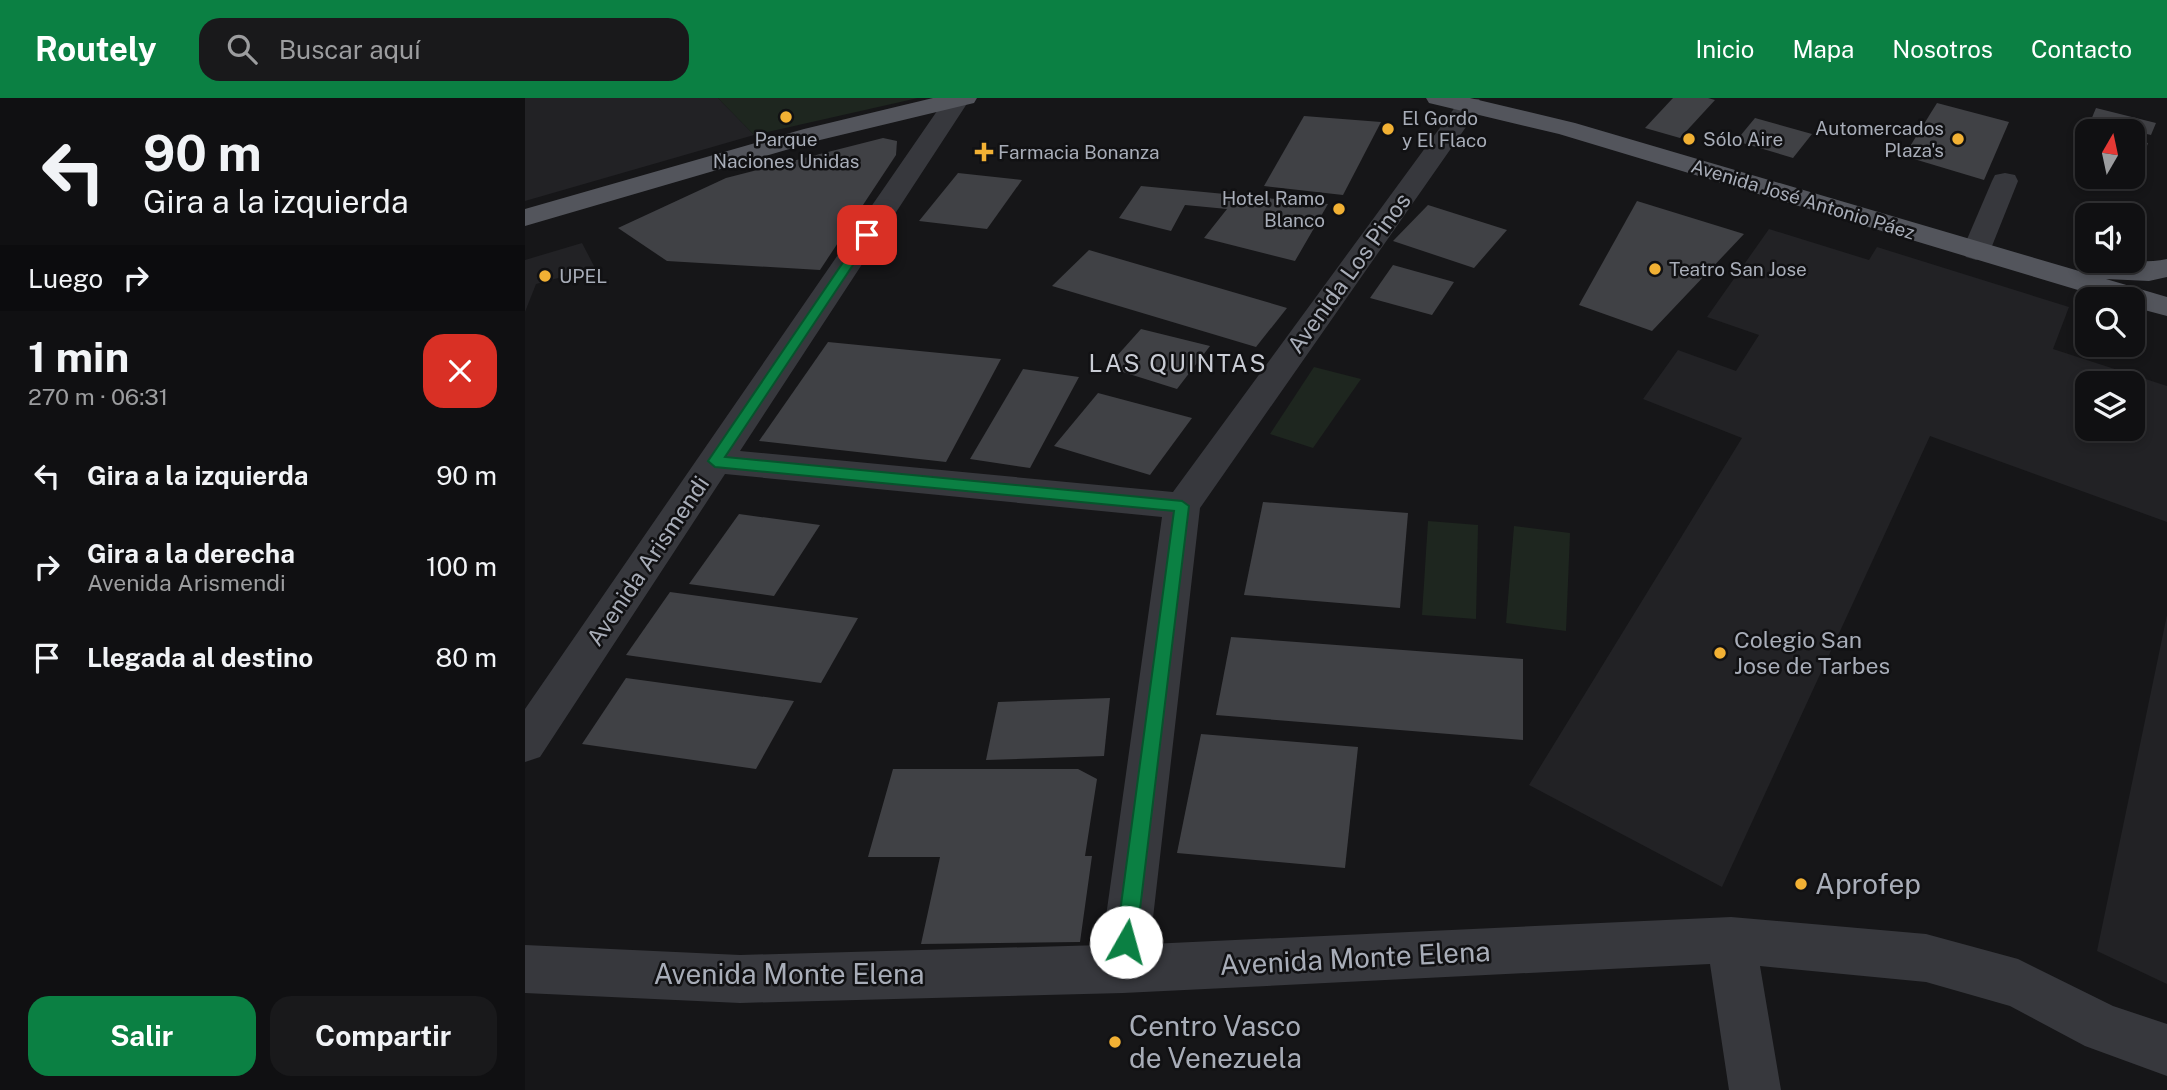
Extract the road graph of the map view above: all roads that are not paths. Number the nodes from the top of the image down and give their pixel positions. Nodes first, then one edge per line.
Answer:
1 (962, 99) edge
2 (1451, 100) edge
3 (2005, 181) dead end
4 (525, 218) edge
5 (1976, 251) junction
6 (2013, 262) junction
7 (2167, 268) edge
8 (2167, 307) edge
9 (715, 461) junction
10 (1182, 506) junction
11 (525, 744) edge
12 (1731, 940) junction
13 (525, 969) edge
14 (1123, 969) junction
15 (2167, 1050) edge
16 (1755, 1090) edge

1 - 4 main road
1 - 9 street, Avenida Arismendi
2 - 5 main road, Avenida José Antonio Páez
2 - 10 street, Avenida Los Pinos
3 - 5 street
5 - 6 main road, Avenida José Antonio Páez
6 - 7 main road
6 - 8 main road, Avenida José Antonio Páez
9 - 10 street
9 - 11 street, Avenida Arismendi
10 - 14 street, Avenida Los Pinos
12 - 14 street, Avenida Monte Elena
12 - 15 street, Avenida Monte Elena
12 - 16 street
13 - 14 street, Avenida Monte Elena

